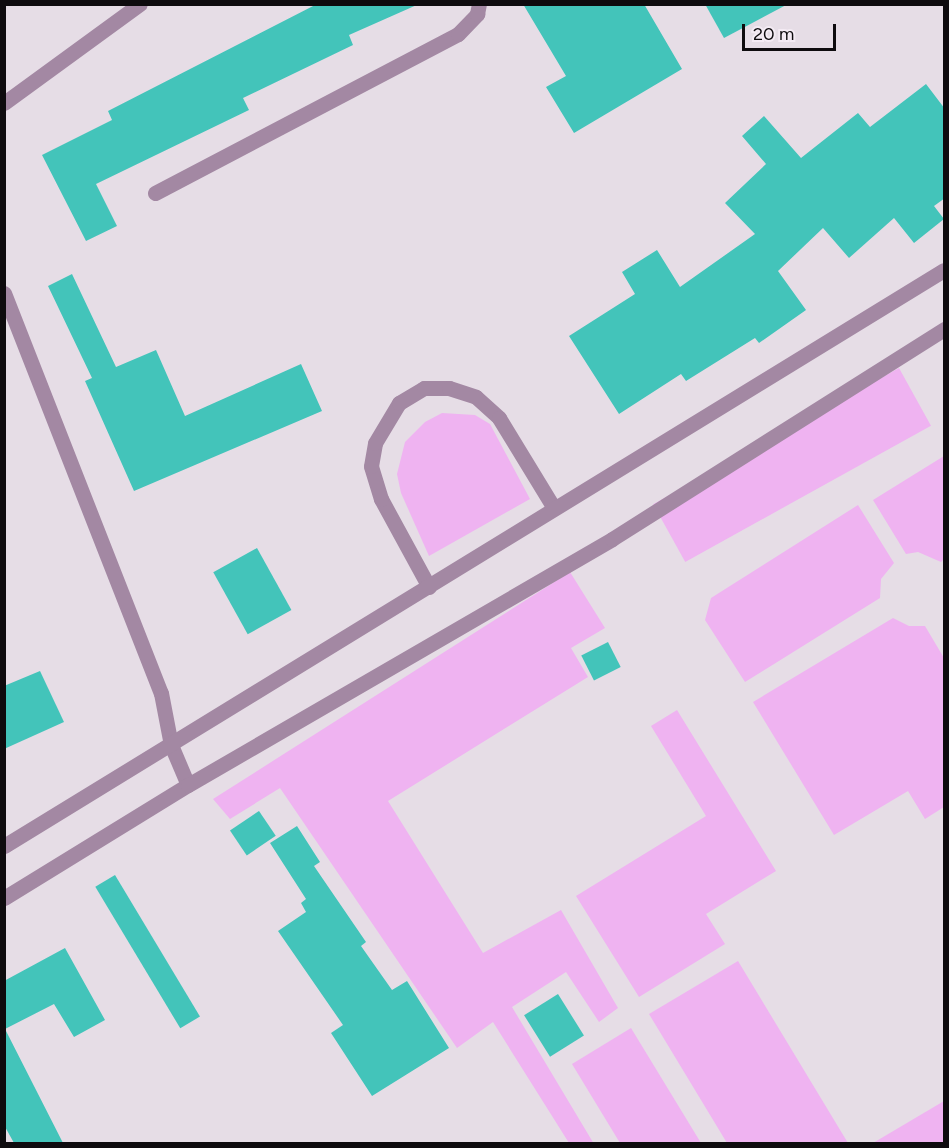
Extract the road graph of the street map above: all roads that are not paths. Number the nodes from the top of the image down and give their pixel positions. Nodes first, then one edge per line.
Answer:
1 (140, 4) edge
2 (479, 4) edge
3 (4, 103) edge
4 (155, 193) dead end
5 (945, 270) edge
6 (4, 293) edge
7 (945, 329) edge
8 (555, 508) junction
9 (429, 587) junction
10 (171, 745) junction
11 (188, 784) junction
12 (4, 846) edge
13 (4, 898) edge

1 - 3 street
2 - 4 street
5 - 8 street
6 - 10 street
7 - 11 street
8 - 9 street
8 - 9 street
9 - 10 street
10 - 11 street
10 - 12 street
11 - 13 street

